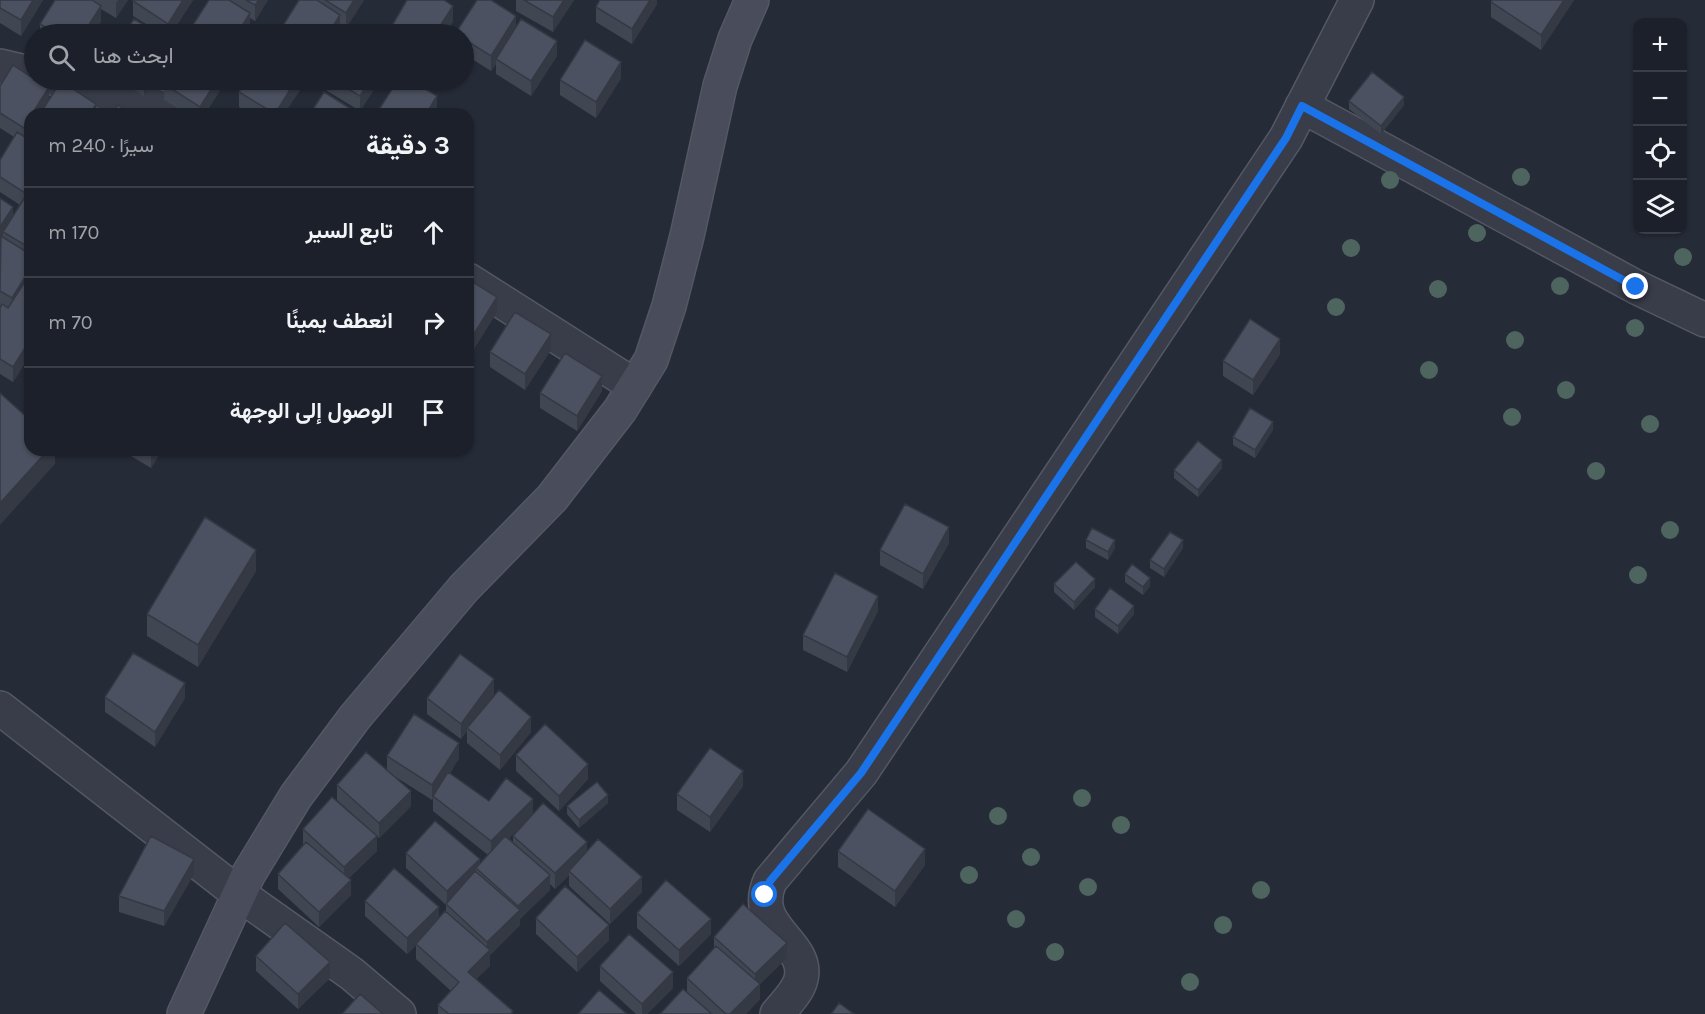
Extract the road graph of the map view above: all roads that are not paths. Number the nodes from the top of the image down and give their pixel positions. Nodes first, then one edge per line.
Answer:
1 (752, 0) edge
2 (1357, 0) edge
3 (0, 66) edge
4 (24, 72) edge
5 (96, 90) edge
6 (1302, 106) junction
7 (162, 108) edge
8 (474, 284) edge
9 (1705, 320) edge
10 (635, 386) junction
11 (0, 708) edge
12 (239, 894) junction
13 (184, 1014) edge
14 (399, 1014) edge
15 (777, 1014) edge

1 - 10 street
2 - 6 street
3 - 4 street
5 - 7 street
6 - 9 street
6 - 15 street
8 - 10 street
10 - 12 street
11 - 12 street
12 - 13 street
12 - 14 street

